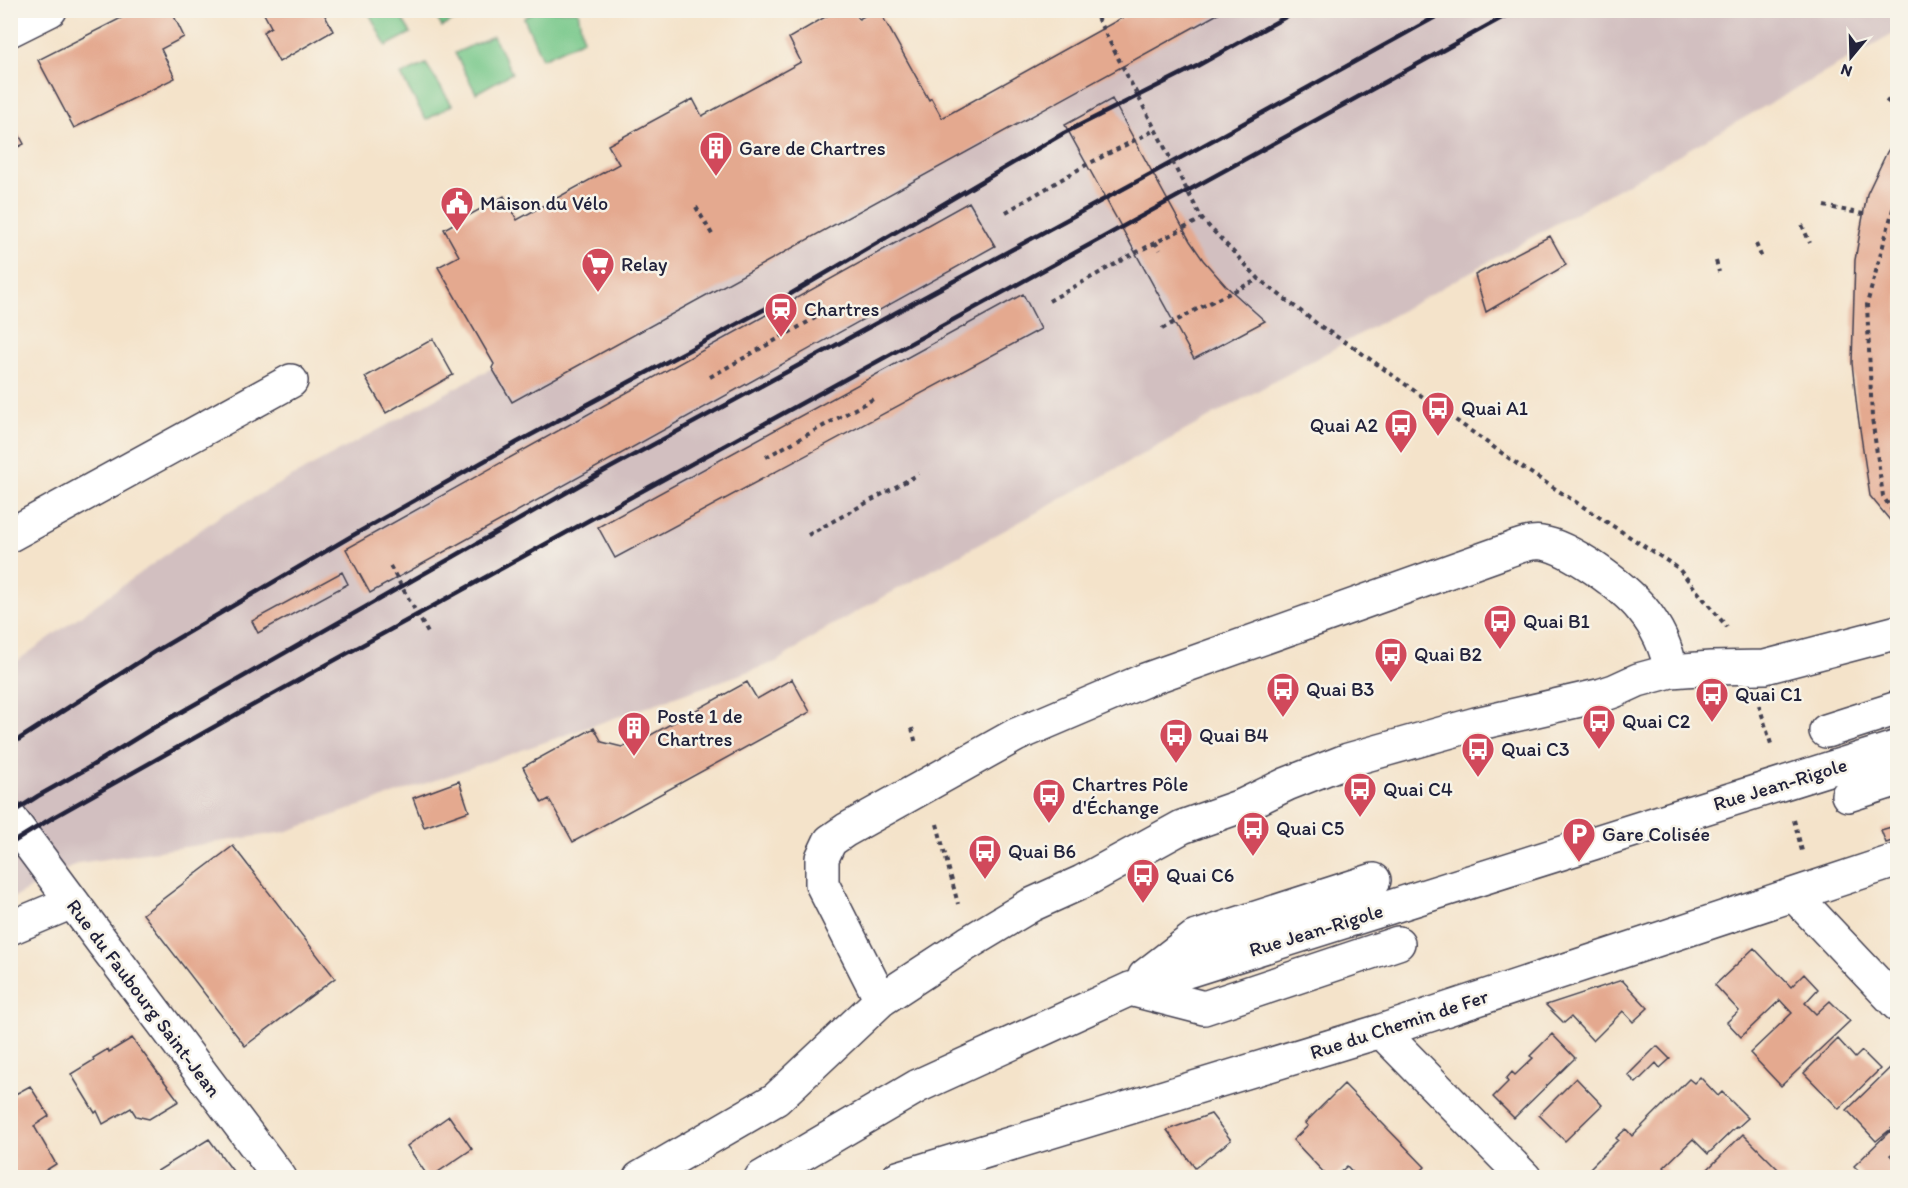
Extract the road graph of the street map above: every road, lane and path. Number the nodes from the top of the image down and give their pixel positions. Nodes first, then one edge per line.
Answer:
1 (51, 10) edge
2 (1093, 10) edge
3 (10, 30) edge
4 (1886, 100) dead end
5 (1898, 109) edge
6 (1155, 130) junction
7 (1105, 156) junction
8 (1108, 162) dead end
9 (1898, 191) edge
10 (1824, 206) dead end
11 (696, 207) dead end
12 (1005, 212) dead end
13 (1863, 214) dead end
14 (1202, 219) junction
15 (1802, 225) dead end
16 (713, 236) dead end
17 (1155, 242) junction
18 (1810, 243) dead end
19 (1756, 244) dead end
20 (1160, 250) dead end
21 (1762, 258) dead end
22 (1716, 261) dead end
23 (1719, 272) dead end
24 (1258, 279) junction
25 (1049, 301) dead end
26 (831, 309) dead end
27 (1162, 329) dead end
28 (1353, 346) dead end
29 (710, 377) dead end
30 (291, 381) dead end
31 (875, 398) dead end
32 (766, 457) dead end
33 (919, 474) dead end
34 (1898, 520) edge
35 (10, 535) edge
36 (808, 535) dead end
37 (390, 566) dead end
38 (1898, 632) edge
39 (428, 633) dead end
40 (1671, 671) junction
41 (1898, 708) edge
42 (912, 728) dead end
43 (1826, 731) dead end
44 (1898, 747) edge
45 (1898, 778) edge
46 (927, 784) junction
47 (1848, 795) dead end
48 (10, 818) edge
49 (1898, 860) edge
50 (1374, 880) dead end
51 (1794, 895) junction
52 (72, 902) junction
53 (10, 928) edge
54 (968, 942) junction
55 (1398, 943) dead end
56 (1130, 989) junction
57 (881, 1000) junction
58 (1898, 1005) edge
59 (1381, 1031) junction
60 (280, 1178) edge
61 (640, 1178) edge
62 (761, 1178) edge
63 (898, 1178) edge
64 (1525, 1178) edge

1 - 3 street
2 - 6 path, bridge
4 - 5 path
6 - 7 path
6 - 14 path, bridge
7 - 8 path
7 - 12 path
9 - 34 path
10 - 13 path
11 - 16 path
14 - 17 path
14 - 24 path, bridge
15 - 18 path
17 - 20 path
17 - 25 path
19 - 21 path
22 - 23 path
24 - 27 path
24 - 28 path, bridge
26 - 29 path
30 - 35 street
31 - 32 path
33 - 36 path
37 - 39 path
38 - 40 street
40 - 46 street
40 - 54 street
41 - 43 street
42 - 46 path
44 - 56 street, Rue Jean-Rigole
45 - 47 street
46 - 54 path
46 - 57 street
48 - 52 street, Rue du Faubourg Saint-Jean
49 - 51 street, Rue du Chemin de Fer
50 - 56 street
51 - 58 street
51 - 59 street, Rue du Chemin de Fer
52 - 53 street
52 - 60 street, Rue du Faubourg Saint-Jean
54 - 57 street
55 - 56 street
56 - 62 street, Rue Jean-Rigole
57 - 61 street
59 - 63 street, Rue du Chemin de Fer
59 - 64 street

